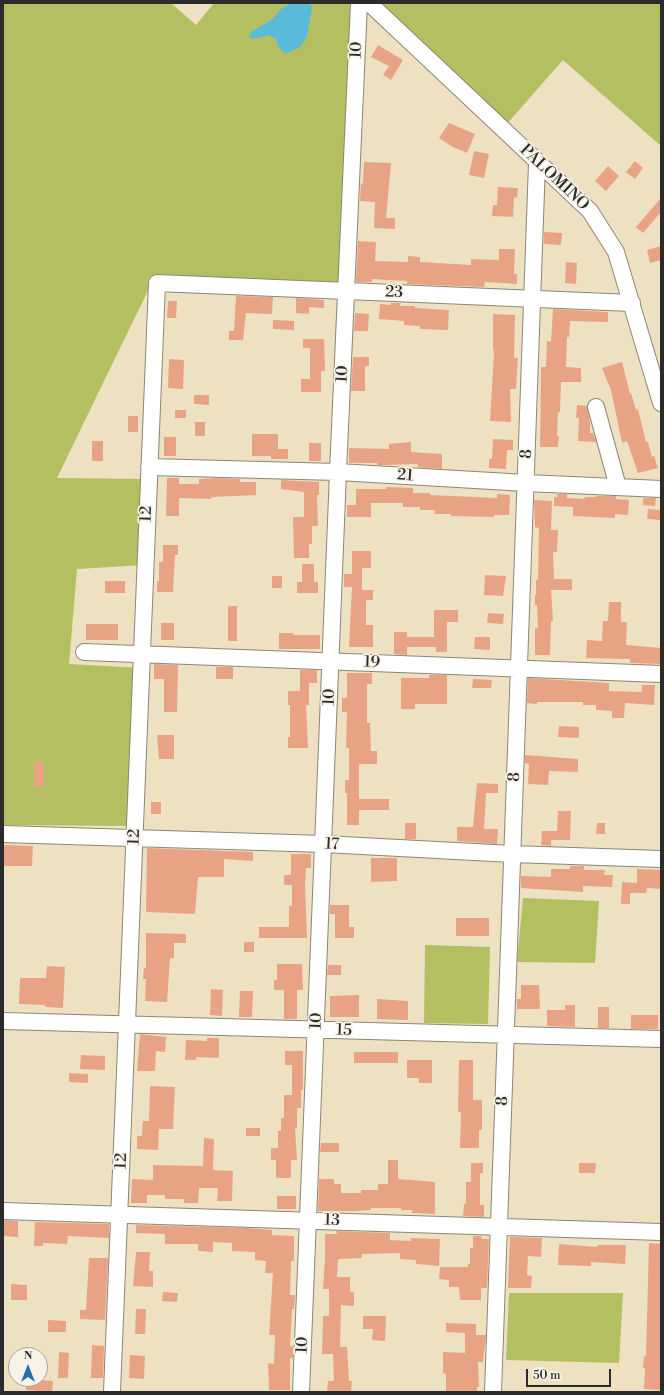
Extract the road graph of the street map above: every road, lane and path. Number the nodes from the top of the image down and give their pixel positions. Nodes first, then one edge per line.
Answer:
1 (359, 3) edge
2 (369, 3) edge
3 (537, 163) junction
4 (157, 283) joint
5 (347, 290) junction
6 (532, 298) junction
7 (632, 302) junction
8 (661, 403) edge
9 (596, 407) dead end
10 (149, 466) junction
11 (338, 472) junction
12 (526, 483) junction
13 (618, 487) junction
14 (661, 489) edge
15 (84, 652) dead end
16 (142, 654) junction
17 (332, 661) junction
18 (519, 668) junction
19 (661, 674) edge
20 (3, 834) edge
21 (134, 839) junction
22 (324, 844) junction
23 (512, 854) junction
24 (661, 859) edge
25 (3, 1020) edge
26 (127, 1025) junction
27 (316, 1030) junction
28 (506, 1035) junction
29 (661, 1039) edge
30 (3, 1211) edge
31 (120, 1214) junction
32 (309, 1220) junction
33 (499, 1227) junction
34 (661, 1232) edge
35 (112, 1392) edge
36 (301, 1392) edge
37 (493, 1392) edge

1 - 5 street, 10
2 - 3 street, PALOMINO
3 - 6 street, 8
3 - 7 street, PALOMINO
4 - 5 street, 23
4 - 10 street, 12
5 - 6 street, 23
5 - 11 street, 10
6 - 7 street, 23
6 - 12 street, 8
7 - 8 street, PALOMINO
9 - 13 street
10 - 11 street, 21
10 - 16 street, 12
11 - 12 street, 21
11 - 17 street, 10
12 - 13 street, 21
12 - 18 street, 8
13 - 14 street, 21
15 - 16 street, 19
16 - 17 street, 19
16 - 21 street, 12
17 - 18 street, 19
17 - 22 street, 10
18 - 19 street, 19
18 - 23 street, 8
20 - 21 street, 17
21 - 22 street, 17
21 - 26 street, 12
22 - 23 street, 17
22 - 27 street, 10
23 - 24 street, 17
23 - 28 street, 8
25 - 26 street, 15
26 - 27 street, 15
26 - 31 street, 12
27 - 28 street, 15
27 - 32 street, 10
28 - 29 street, 15
28 - 33 street, 8
30 - 31 street, 13
31 - 32 street, 13
31 - 35 street, 12
32 - 33 street, 13
32 - 36 street, 10
33 - 34 street, 13
33 - 37 street, 8

